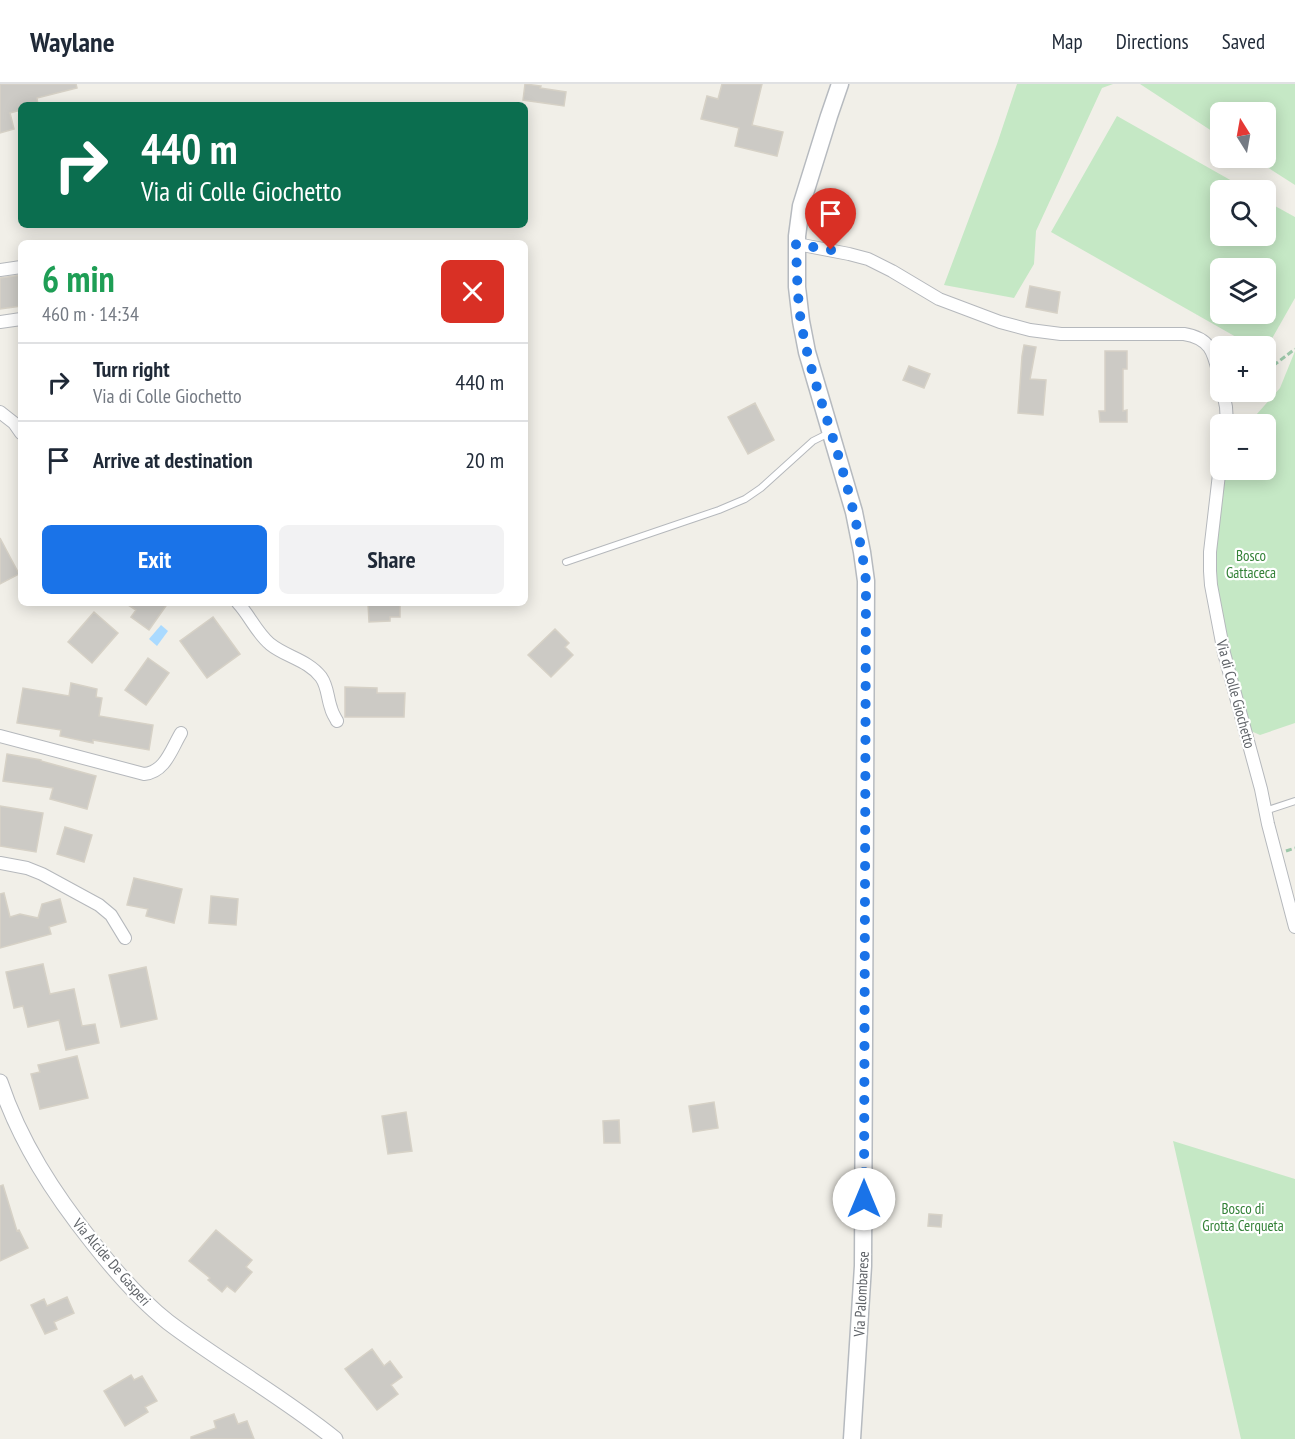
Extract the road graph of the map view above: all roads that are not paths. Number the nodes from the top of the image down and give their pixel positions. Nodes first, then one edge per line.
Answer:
1 (840, 84) edge
2 (796, 244) junction
3 (18, 267) edge
4 (0, 270) edge
5 (18, 319) edge
6 (0, 322) edge
7 (1210, 349) edge
8 (0, 412) edge
9 (18, 428) edge
10 (832, 433) junction
11 (1218, 480) edge
12 (566, 562) dead end
13 (240, 606) edge
14 (337, 721) dead end
15 (181, 733) dead end
16 (0, 736) edge
17 (1295, 801) edge
18 (1265, 812) junction
19 (0, 863) edge
20 (1295, 927) edge
21 (125, 938) dead end
22 (0, 1082) edge
23 (335, 1439) edge
24 (852, 1439) edge

1 - 2 main road, Via Palombarese
2 - 7 street
2 - 10 main road, Via Palombarese
3 - 4 street
5 - 6 street
8 - 9 street
10 - 12 lane
10 - 24 main road, Via Palombarese
11 - 18 street, Via di Colle Giochetto
13 - 14 street
15 - 16 street
17 - 18 lane
18 - 20 street, Via di Colle Giochetto
19 - 21 street
22 - 23 street, Via Alcide De Gasperi

